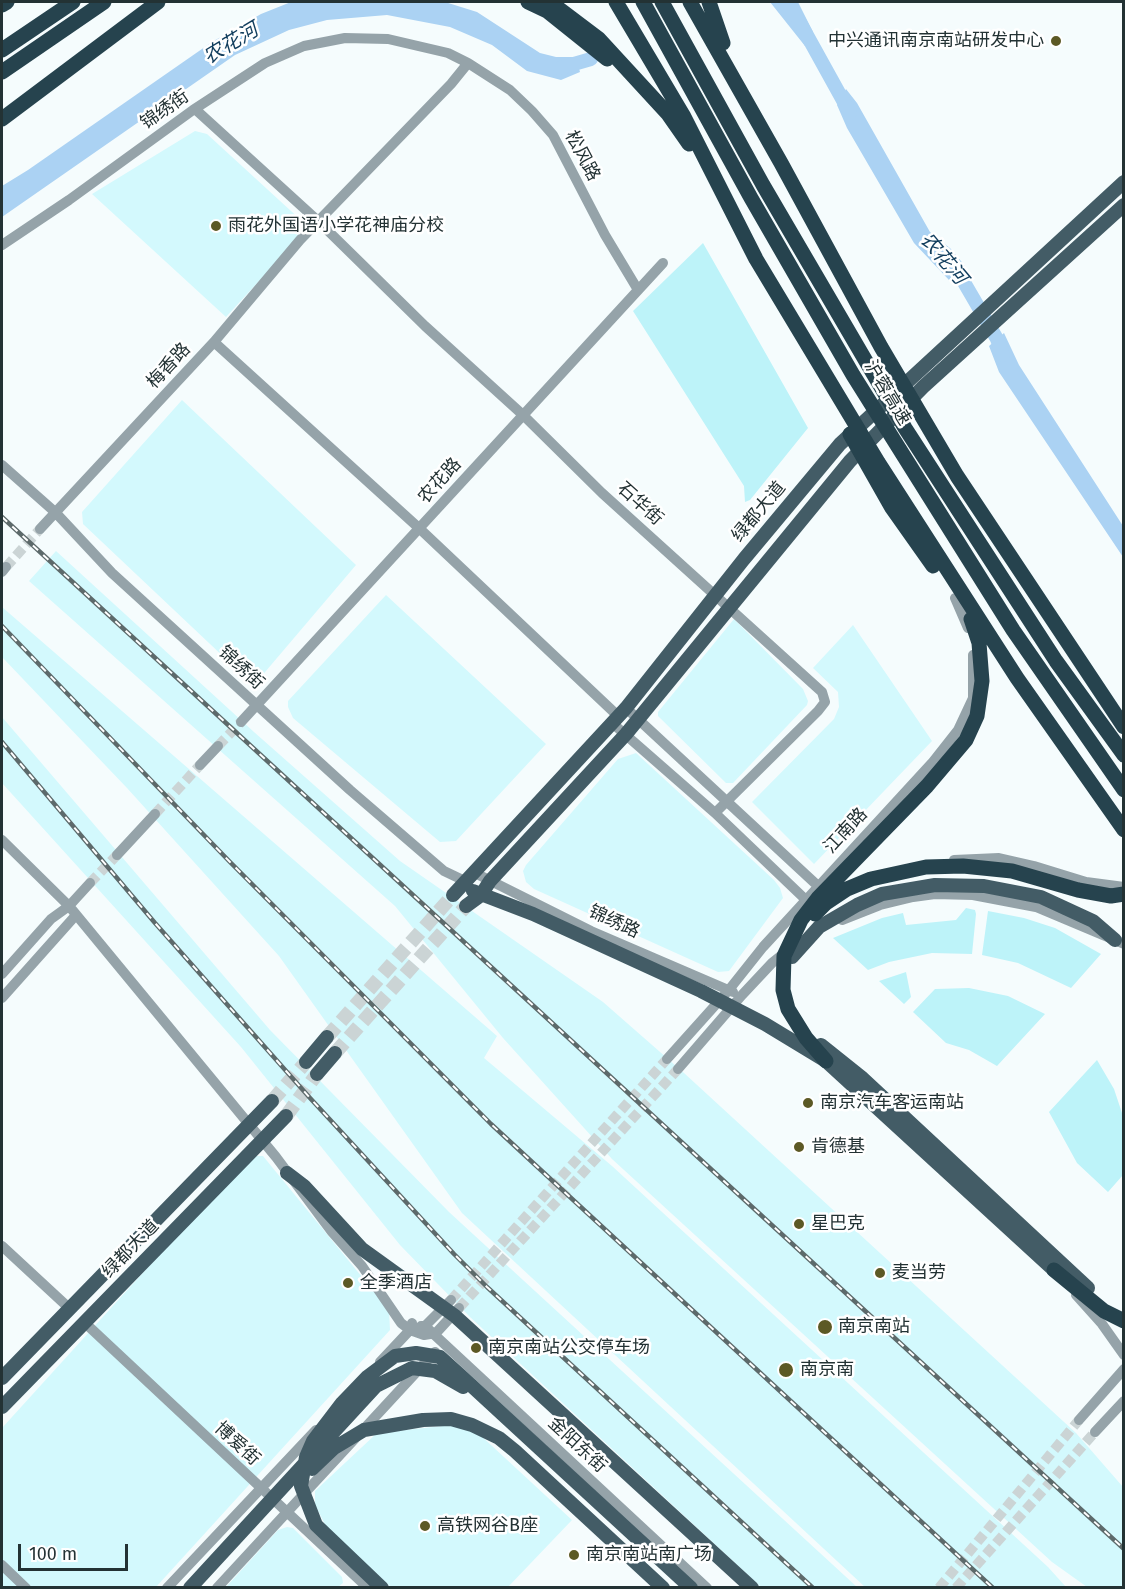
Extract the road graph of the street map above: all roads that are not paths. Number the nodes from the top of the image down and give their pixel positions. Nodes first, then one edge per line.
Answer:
1 (7, 2) edge
2 (73, 2) edge
3 (104, 2) edge
4 (164, 2) edge
5 (528, 2) edge
6 (550, 2) edge
7 (616, 2) edge
8 (643, 2) edge
9 (662, 2) edge
10 (690, 2) edge
11 (709, 2) edge
12 (2, 5) edge
13 (152, 6) edge
14 (2, 50) edge
15 (468, 63) junction
16 (2, 72) edge
17 (643, 87) junction
18 (195, 109) junction
19 (675, 114) junction
20 (756, 118) junction
21 (2, 119) edge
22 (712, 176) junction
23 (1124, 182) edge
24 (1124, 206) edge
25 (318, 222) junction
26 (2, 245) edge
27 (663, 262) dead end
28 (638, 290) junction
29 (214, 342) junction
30 (523, 415) junction
31 (2, 465) edge
32 (875, 468) junction
33 (957, 476) junction
34 (55, 512) junction
35 (420, 528) junction
36 (40, 529) tunnel mouth
37 (716, 595) junction
38 (955, 598) junction
39 (729, 606) junction
40 (256, 706) junction
41 (618, 715) junction
42 (638, 720) junction
43 (241, 722) tunnel mouth
44 (1124, 727) edge
45 (1108, 733) junction
46 (626, 734) junction
47 (218, 746) tunnel mouth
48 (1124, 755) edge
49 (200, 765) tunnel mouth
50 (1124, 790) edge
51 (727, 801) junction
52 (155, 813) tunnel mouth
53 (715, 813) junction
54 (1124, 830) edge
55 (2, 840) edge
56 (117, 855) tunnel mouth
57 (490, 882) junction
58 (90, 883) tunnel mouth
59 (465, 884) junction
60 (818, 886) junction
61 (1124, 886) edge
62 (1124, 894) edge
63 (481, 895) junction
64 (806, 900) junction
65 (69, 906) junction
66 (466, 906) tunnel mouth
67 (76, 915) junction
68 (1119, 942) edge
69 (763, 947) junction
70 (792, 962) junction
71 (2, 974) edge
72 (728, 991) junction
73 (742, 995) junction
74 (2, 998) edge
75 (785, 1000) junction
76 (802, 1033) junction
77 (327, 1037) tunnel mouth
78 (821, 1045) junction
79 (335, 1053) tunnel mouth
80 (667, 1059) tunnel mouth
81 (826, 1060) junction
82 (306, 1062) tunnel mouth
83 (678, 1069) tunnel mouth
84 (317, 1074) tunnel mouth
85 (272, 1101) tunnel mouth
86 (285, 1116) tunnel mouth
87 (248, 1126) junction
88 (262, 1140) junction
89 (287, 1173) junction
90 (2, 1246) edge
91 (1054, 1270) junction
92 (1088, 1288) joint
93 (69, 1308) junction
94 (1118, 1316) edge
95 (84, 1322) junction
96 (426, 1326) junction
97 (411, 1327) junction
98 (435, 1333) junction
99 (442, 1344) junction
100 (1124, 1355) edge
101 (1124, 1369) edge
102 (2, 1378) edge
103 (1124, 1401) edge
104 (342, 1403) junction
105 (2, 1407) edge
106 (1079, 1420) tunnel mouth
107 (1095, 1432) tunnel mouth
108 (260, 1488) junction
109 (286, 1513) junction
110 (2, 1565) edge
111 (26, 1587) edge
112 (169, 1587) edge
113 (190, 1587) edge
114 (202, 1587) edge
115 (217, 1587) edge
116 (368, 1587) edge
117 (382, 1587) edge
118 (663, 1587) edge
119 (680, 1587) edge
120 (691, 1587) edge
121 (707, 1587) edge
122 (752, 1587) edge

1 - 12 highway
2 - 14 highway
3 - 16 highway
4 - 13 highway
5 - 17 highway
6 - 17 highway
7 - 19 highway
8 - 50 highway, 沪蓉高速
9 - 45 highway, 沪蓉高速
10 - 20 highway
11 - 20 highway
13 - 21 highway
15 - 18 street, 锦绣街
15 - 25 street, 梅香路
15 - 28 street, 松风路
17 - 19 highway
18 - 25 street, 石华街
18 - 26 street, 锦绣街
19 - 22 highway
19 - 22 highway
20 - 33 highway
22 - 32 highway
23 - 37 main road, 绿都大道
24 - 39 main road
25 - 29 street, 梅香路
25 - 30 street, 石华街
27 - 28 street, 农花路
28 - 30 street, 农花路
29 - 34 street, 梅香路
29 - 35 street
30 - 35 street, 农花路
30 - 37 street, 石华街
31 - 34 street, 锦绣街
32 - 38 highway
32 - 54 highway
33 - 44 highway
33 - 45 highway
34 - 36 street, 梅香路
34 - 40 street, 锦绣街
35 - 40 street, 农花路
35 - 41 street
37 - 39 street, 石华街
37 - 41 main road, 绿都大道
38 - 60 street, 江南路
38 - 75 highway
39 - 42 main road
39 - 51 street, 石华街
40 - 43 street, 农花路
40 - 59 street, 锦绣街
41 - 42 street
41 - 46 street
41 - 59 main road, 绿都大道
42 - 46 main road
42 - 51 street
45 - 48 highway, 沪蓉高速
46 - 53 street
46 - 57 main road
47 - 49 street
51 - 53 street, 石华街
51 - 60 street
52 - 56 street
53 - 64 street
55 - 65 street
57 - 59 street, 锦绣路
57 - 63 main road
57 - 72 street, 锦绣路
58 - 65 street
59 - 63 main road
60 - 64 street, 江南路
61 - 69 street
62 - 70 highway
63 - 66 main road
63 - 81 main road
64 - 69 street, 江南路
65 - 67 street
65 - 71 street
67 - 74 street
67 - 87 street
68 - 70 main road
68 - 73 street
69 - 72 street, 江南路
70 - 75 highway
70 - 78 highway
72 - 73 street, 锦绣路
72 - 80 street, 江南路
73 - 83 street
75 - 76 highway
76 - 78 highway
76 - 81 highway
77 - 82 main road
78 - 92 main road
79 - 84 main road
81 - 91 main road
85 - 87 main road, 绿都大道
86 - 88 main road, 绿都大道
87 - 88 street
87 - 93 main road, 绿都大道
88 - 89 street
88 - 95 main road, 绿都大道
89 - 97 street
89 - 122 main road
90 - 93 street
91 - 94 highway
91 - 100 street
92 - 94 highway
93 - 102 main road, 绿都大道
95 - 105 main road, 绿都大道
95 - 108 street, 博爱街
96 - 97 street
96 - 98 street, 金阳东街
96 - 98 street
97 - 98 street
97 - 108 street
98 - 99 street, 金阳东街
99 - 109 street
99 - 121 street, 金阳东街
101 - 106 street
103 - 107 street
104 - 112 street
104 - 117 main road
104 - 120 main road
108 - 109 street, 博爱街
108 - 112 street
109 - 115 street
109 - 116 street, 博爱街
110 - 111 street
113 - 119 main road
114 - 118 main road

